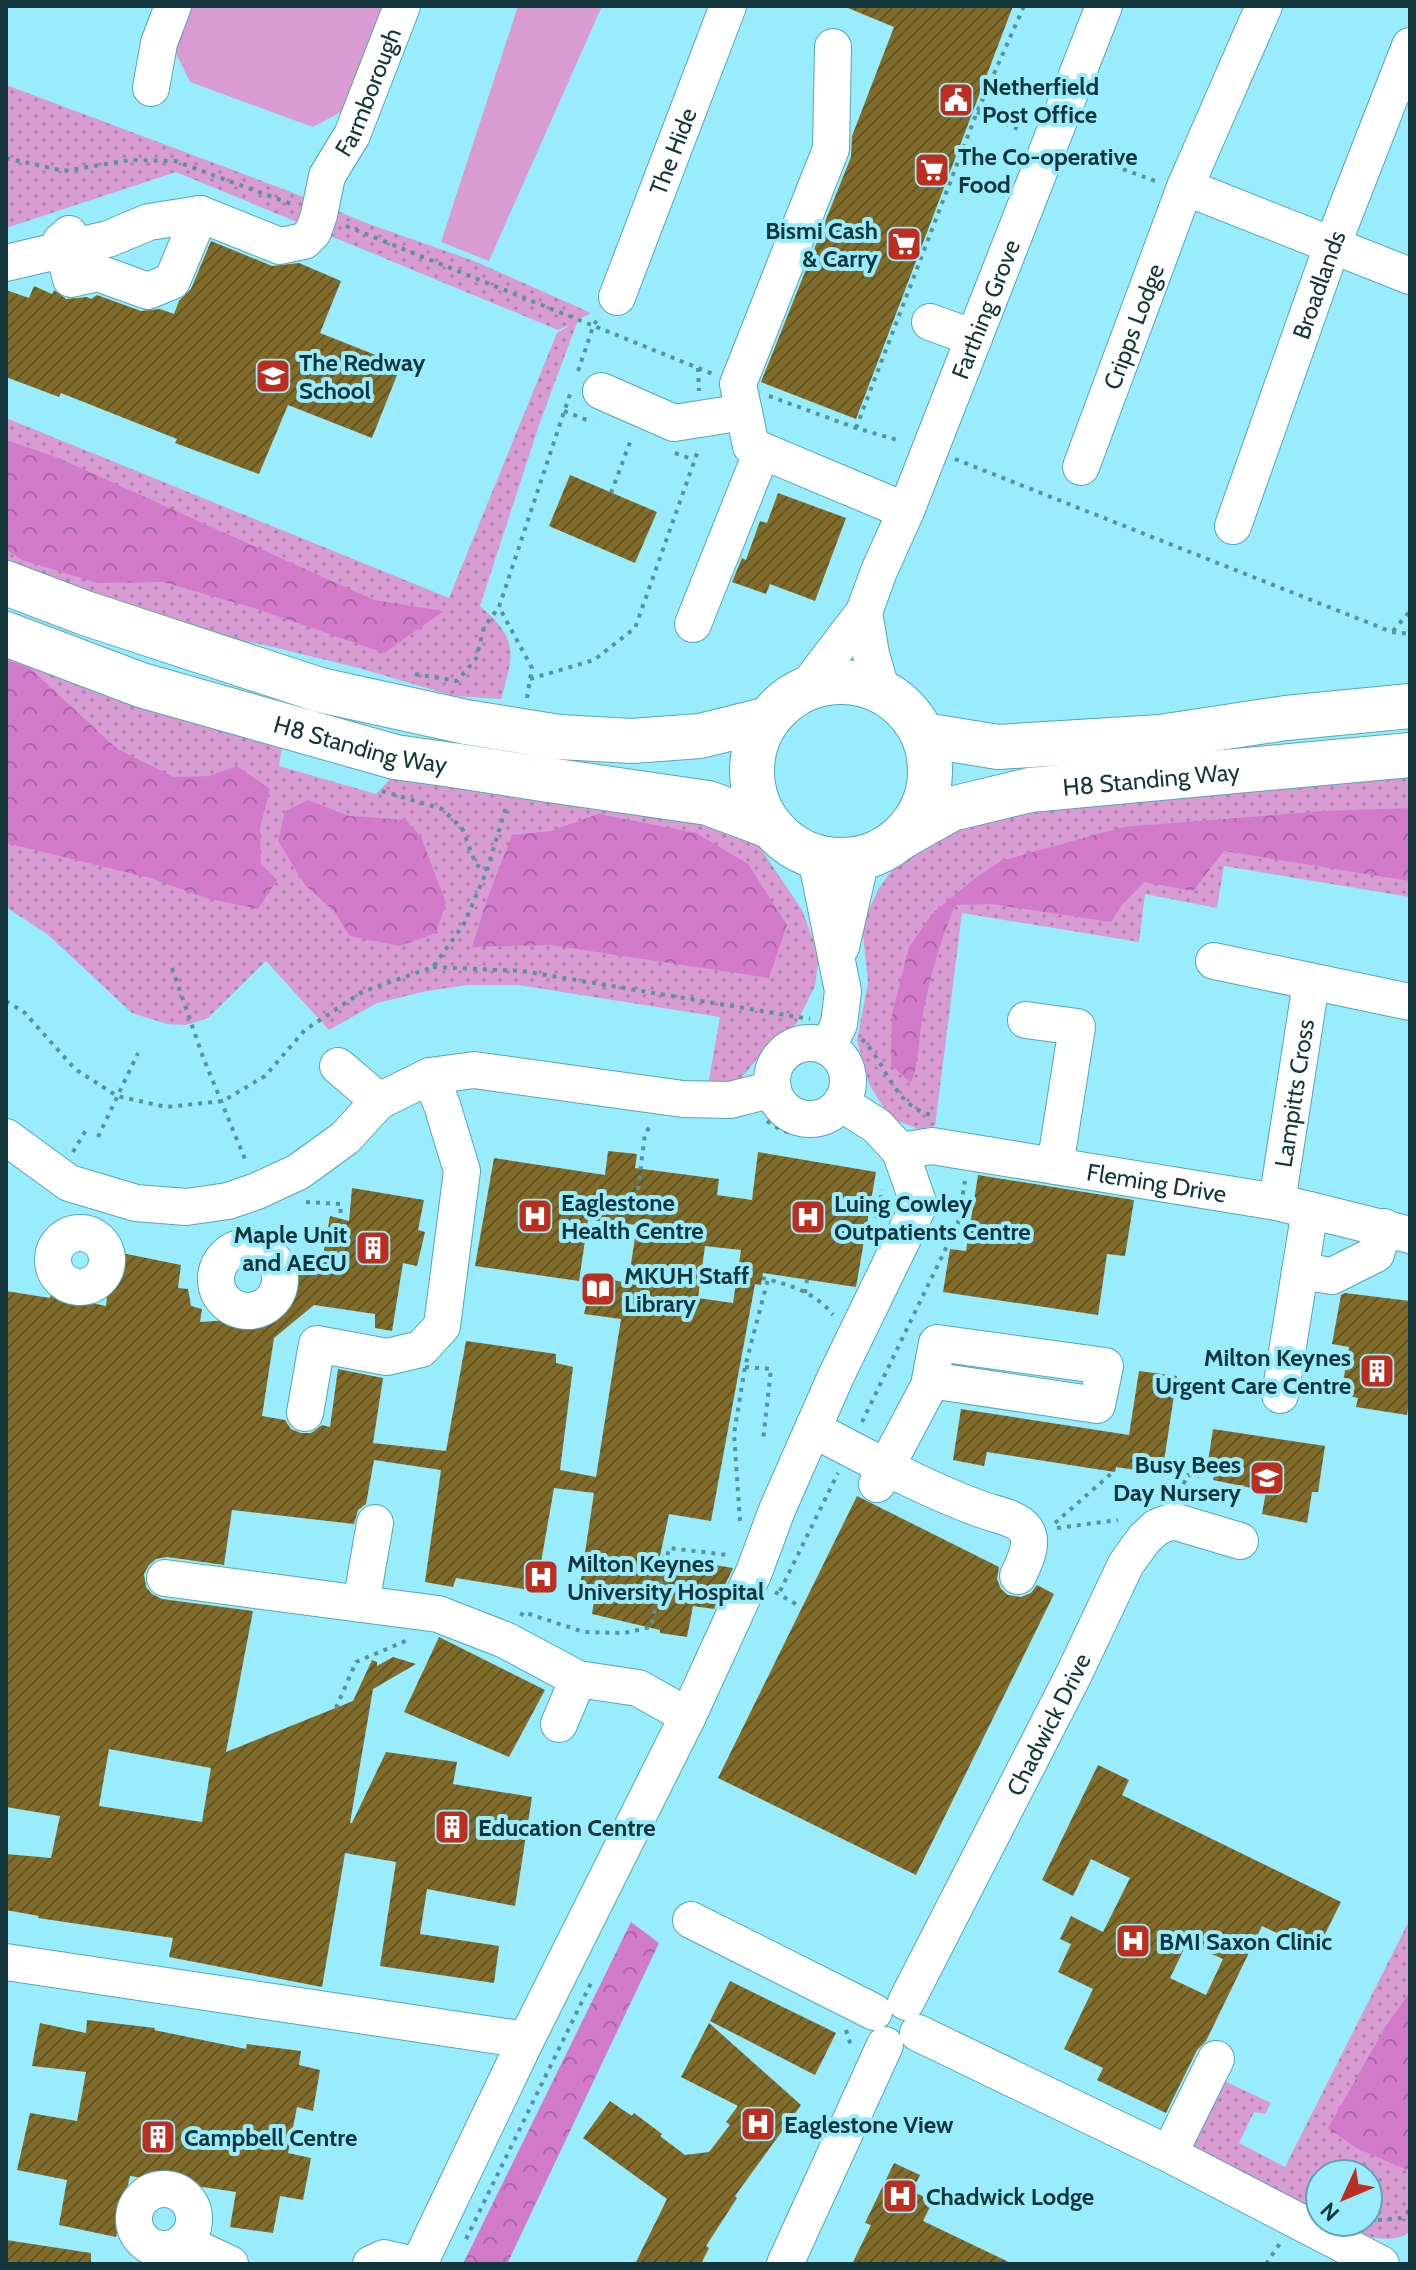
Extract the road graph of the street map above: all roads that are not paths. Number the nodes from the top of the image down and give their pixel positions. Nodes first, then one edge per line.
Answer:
1 (173, 6) edge
2 (402, 6) edge
3 (728, 6) edge
4 (1104, 6) edge
5 (1264, 6) edge
6 (1410, 46) edge
7 (833, 47) dead end
8 (151, 88) dead end
9 (1187, 182) junction
10 (200, 214) junction
11 (1332, 246) junction
12 (62, 252) junction
13 (6, 263) edge
14 (1410, 276) edge
15 (606, 310) road end
16 (930, 322) dead end
17 (974, 338) junction
18 (601, 391) dead end
19 (741, 398) junction
20 (762, 451) junction
21 (1081, 467) dead end
22 (906, 511) junction
23 (1233, 526) dead end
24 (6, 583) edge
25 (864, 612) junction
26 (693, 624) dead end
27 (6, 634) edge
28 (806, 688) junction
29 (882, 692) junction
30 (1410, 706) edge
31 (768, 719) junction
32 (924, 735) junction
33 (1410, 755) edge
34 (770, 826) junction
35 (902, 837) junction
36 (816, 858) junction
37 (861, 859) junction
38 (838, 957) junction
39 (1214, 961) dead end
40 (1311, 983) junction
41 (1410, 1002) edge
42 (1026, 1020) dead end
43 (834, 1035) junction
44 (338, 1066) dead end
45 (430, 1076) junction
46 (379, 1101) junction
47 (768, 1103) junction
48 (834, 1116) junction
49 (6, 1137) edge
50 (890, 1165) junction
51 (1055, 1166) junction
52 (104, 1195) junction
53 (242, 1196) junction
54 (1294, 1206) junction
55 (1397, 1231) edge
56 (86, 1233) dead end
57 (241, 1246) dead end
58 (1300, 1271) junction
59 (930, 1380) dead end
60 (1280, 1395) dead end
61 (305, 1413) dead end
62 (810, 1434) junction
63 (878, 1484) junction
64 (375, 1523) dead end
65 (1240, 1541) dead end
66 (1018, 1576) dead end
67 (165, 1578) dead end
68 (361, 1604) junction
69 (578, 1679) junction
70 (688, 1716) junction
71 (559, 1724) dead end
72 (691, 1920) dead end
73 (6, 1962) edge
74 (896, 2023) junction
75 (526, 2040) junction
76 (1216, 2059) dead end
77 (1169, 2154) junction
78 (1325, 2249) edge
79 (156, 2250) edge
80 (230, 2264) edge
81 (371, 2264) edge
82 (410, 2264) edge
83 (419, 2264) edge
84 (785, 2264) edge
85 (1381, 2264) edge

1 - 8 street
2 - 10 street, Farmborough
3 - 15 street, The Hide
4 - 17 street, Farthing Grove
5 - 9 street, Cripps Lodge
6 - 11 street, Broadlands
7 - 19 street
9 - 11 street
9 - 21 street, Cripps Lodge
10 - 12 street
10 - 12 street
11 - 14 street
11 - 23 street, Broadlands
12 - 13 street
16 - 17 street
17 - 22 street, Farthing Grove
18 - 19 street
19 - 20 street
20 - 22 street
20 - 26 street
22 - 25 street, Farthing Grove
24 - 31 highway, H8 Standing Way, bridge
25 - 28 street, Farthing Grove
25 - 29 street, Farthing Grove
27 - 34 highway, H8 Standing Way, bridge
28 - 29 highway
28 - 31 highway
29 - 32 highway
30 - 32 highway, H8 Standing Way
31 - 34 highway
32 - 35 highway
33 - 35 highway, H8 Standing Way
34 - 36 highway
35 - 37 highway
36 - 37 highway
36 - 38 street
37 - 38 street
38 - 43 street
39 - 40 street, Lampitts Cross
40 - 41 street, Lampitts Cross
40 - 54 street, Lampitts Cross
42 - 51 street
43 - 47 street
43 - 48 street
44 - 46 street
45 - 46 street
45 - 47 street
45 - 61 street
46 - 53 street
47 - 48 street
48 - 50 street
49 - 52 street
50 - 51 street, Fleming Drive
50 - 62 street
51 - 54 street, Fleming Drive
52 - 53 street
52 - 56 street
53 - 57 street
54 - 55 street, Fleming Drive
54 - 58 street, Lampitts Cross
55 - 58 street
58 - 60 street, Lampitts Cross
59 - 63 street
62 - 63 street
62 - 70 street
63 - 66 street
64 - 68 street
65 - 74 street, Chadwick Drive
67 - 68 street
68 - 69 street
69 - 70 street
69 - 71 street
70 - 75 street
72 - 74 street
73 - 75 street
74 - 77 street
74 - 84 street, Chadwick Drive
75 - 83 street
76 - 77 street
77 - 78 street
78 - 85 street
79 - 80 street
81 - 82 street

